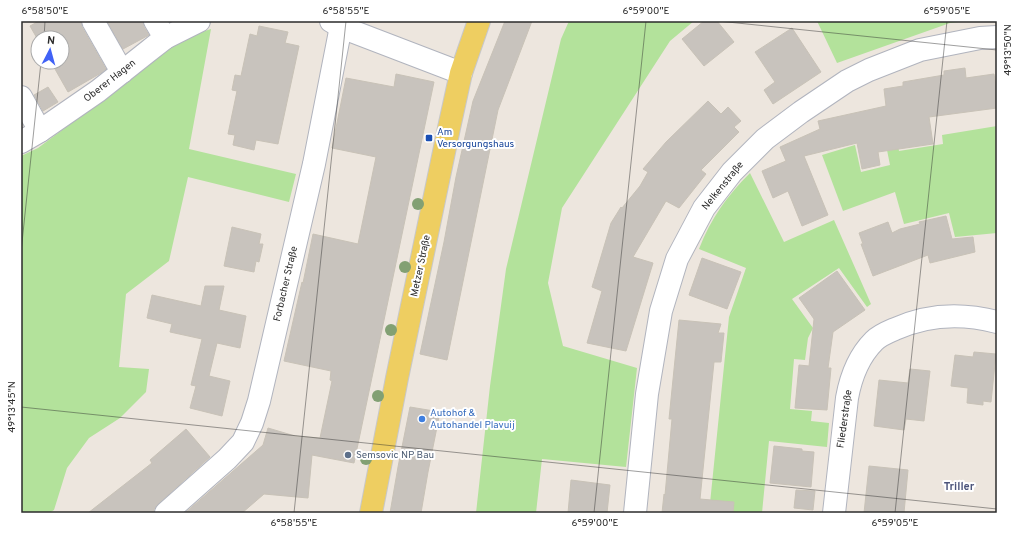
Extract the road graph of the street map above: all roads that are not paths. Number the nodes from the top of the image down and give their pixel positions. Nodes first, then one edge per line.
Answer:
1 (93, 21) edge
2 (198, 21) edge
3 (479, 21) edge
4 (338, 23) edge
5 (160, 30) edge
6 (997, 36) edge
7 (122, 72) junction
8 (461, 73) junction
9 (21, 97) edge
10 (40, 131) junction
11 (21, 142) edge
12 (997, 322) edge
13 (166, 513) edge
14 (371, 513) edge
15 (635, 513) edge
16 (834, 513) edge

1 - 7 street
2 - 5 street, Oberer Hagen
3 - 8 main road, Metzer Straße
4 - 8 street
4 - 13 street, Forbacher Straße
5 - 7 street, Oberer Hagen
6 - 15 street, Nelkenstraße
7 - 10 street, Oberer Hagen
8 - 14 main road, Metzer Straße
9 - 10 street
10 - 11 street, Oberer Hagen
12 - 16 street, Fliederstraße

